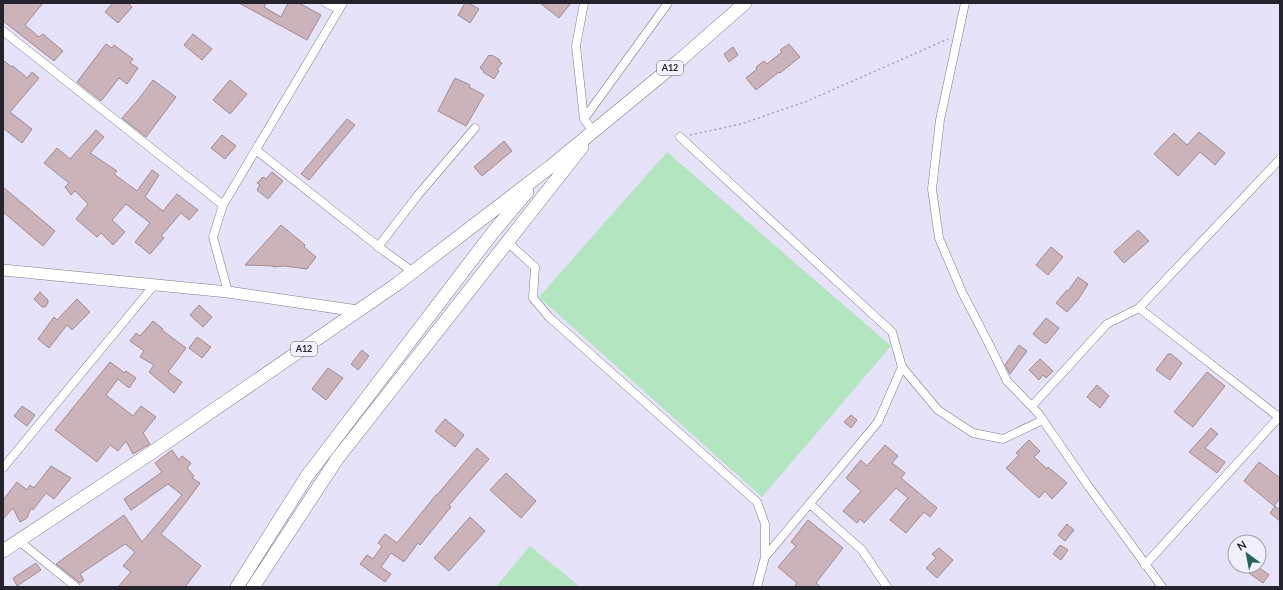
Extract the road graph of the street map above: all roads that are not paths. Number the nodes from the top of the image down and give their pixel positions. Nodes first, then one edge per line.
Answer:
1 (326, 3) edge
2 (584, 3) edge
3 (668, 3) edge
4 (745, 3) edge
5 (965, 3) edge
6 (341, 6) edge
7 (3, 31) edge
8 (584, 119) junction
9 (475, 128) dead end
10 (593, 131) junction
11 (680, 137) road end
12 (256, 150) junction
13 (1280, 159) edge
14 (550, 167) junction
15 (223, 205) junction
16 (480, 222) junction
17 (494, 231) junction
18 (507, 242) junction
19 (378, 247) junction
20 (3, 270) edge
21 (413, 272) junction
22 (155, 284) junction
23 (228, 292) junction
24 (1139, 308) junction
25 (358, 311) junction
26 (902, 367) junction
27 (1032, 406) junction
28 (1280, 417) edge
29 (1043, 420) junction
30 (3, 468) edge
31 (810, 504) junction
32 (19, 541) junction
33 (3, 551) edge
34 (765, 557) junction
35 (1145, 565) junction
36 (76, 587) edge
37 (237, 587) edge
38 (253, 587) edge
39 (757, 587) edge
40 (887, 587) edge
41 (1162, 587) edge

1 - 6 street
2 - 8 street
3 - 8 street
4 - 10 main road, A12
5 - 27 street
6 - 12 street
7 - 15 street
8 - 10 street
9 - 19 street
10 - 14 main road, A12
10 - 18 main road
11 - 26 street
12 - 15 street
12 - 19 street
13 - 24 street
14 - 16 main road, A12
14 - 17 main road
15 - 23 street
16 - 17 main road
16 - 21 main road, A12
17 - 18 main road
17 - 37 main road
18 - 34 street
18 - 38 main road
19 - 21 street
20 - 22 street
21 - 25 main road, A12
22 - 23 street
22 - 30 street
23 - 25 street
24 - 27 street
24 - 28 street
25 - 32 main road, A12
26 - 29 street
26 - 31 street
27 - 29 street
28 - 35 street
29 - 35 street
31 - 34 street
31 - 40 street
32 - 33 main road, A12
32 - 36 street
34 - 39 street
35 - 41 street

